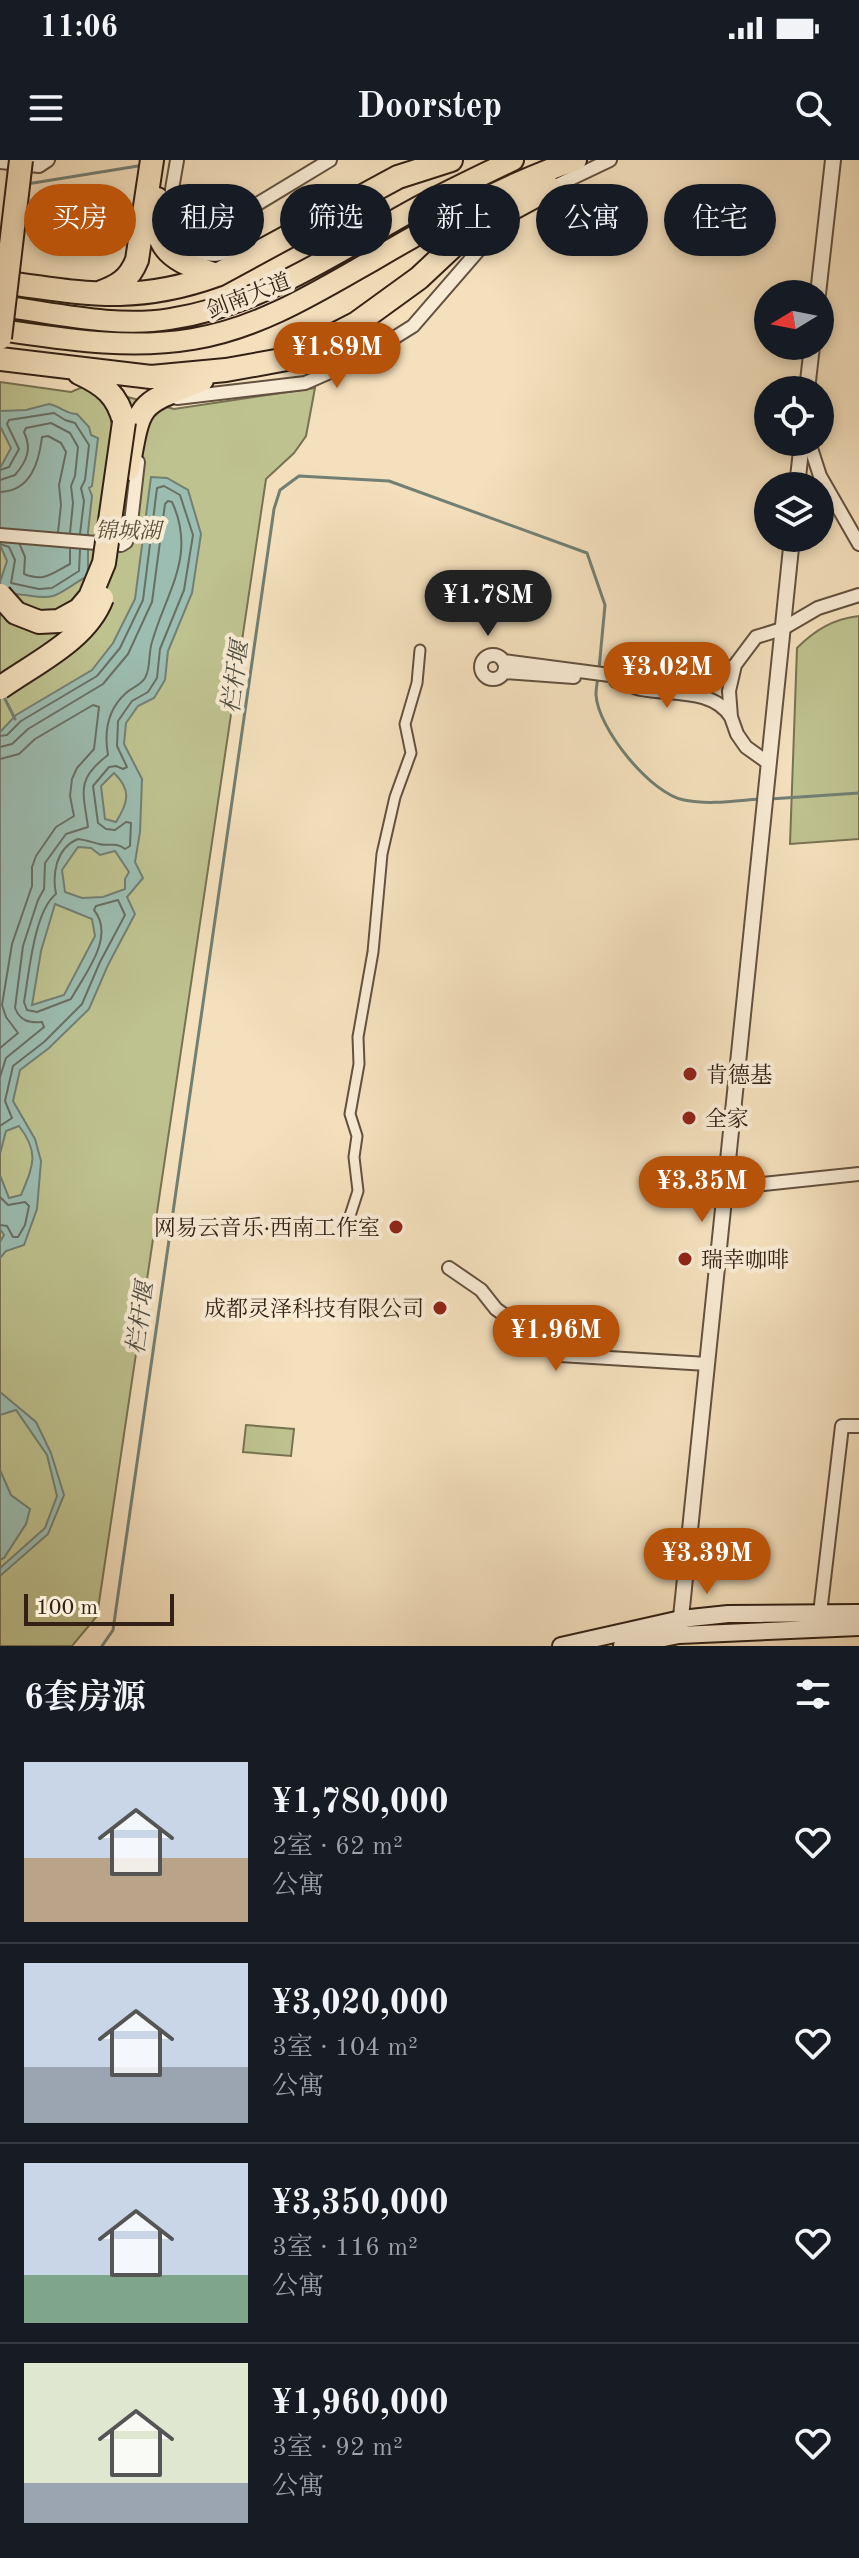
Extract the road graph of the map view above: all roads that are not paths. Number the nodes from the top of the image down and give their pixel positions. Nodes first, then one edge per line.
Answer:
1 (21, 160) edge
2 (48, 160) edge
3 (152, 160) edge
4 (162, 160) edge
5 (177, 160) edge
6 (330, 160) edge
7 (451, 160) edge
8 (513, 160) edge
9 (576, 160) edge
10 (610, 160) edge
11 (0, 162) edge
12 (831, 163) edge
13 (559, 184) edge
14 (536, 196) edge
15 (536, 197) edge
16 (217, 275) junction
17 (819, 280) edge
18 (0, 282) edge
19 (93, 295) junction
20 (0, 306) edge
21 (0, 330) edge
22 (0, 338) edge
23 (0, 359) edge
24 (63, 366) junction
25 (226, 370) junction
26 (814, 456) edge
27 (0, 535) edge
28 (859, 544) edge
29 (790, 552) edge
30 (0, 595) edge
31 (859, 595) edge
32 (782, 629) junction
33 (420, 650) dead end
34 (735, 665) junction
35 (503, 666) dead end
36 (617, 678) junction
37 (0, 688) edge
38 (731, 717) junction
39 (767, 769) junction
40 (859, 1174) edge
41 (725, 1188) junction
42 (347, 1225) dead end
43 (449, 1268) dead end
44 (707, 1364) junction
45 (859, 1426) edge
46 (820, 1611) junction
47 (859, 1613) edge
48 (680, 1627) junction
49 (859, 1627) edge
50 (819, 1629) junction
51 (561, 1646) edge
52 (622, 1646) edge

1 - 22 highway, bridge
2 - 11 street
3 - 19 highway
4 - 16 highway
5 - 6 street
7 - 16 highway
8 - 20 highway, 剑南大道
9 - 21 highway, 剑南大道
10 - 13 street
12 - 17 street
14 - 25 highway
15 - 27 street
16 - 19 highway
18 - 19 highway
23 - 24 highway
24 - 25 highway
24 - 30 highway, bridge
25 - 37 highway, bridge
26 - 28 street
29 - 32 street
31 - 32 street
32 - 34 street
32 - 39 street
33 - 42 street
34 - 36 street
34 - 38 street
35 - 36 street
36 - 38 street
38 - 39 street
39 - 41 street
40 - 41 street
41 - 44 street
43 - 44 street
44 - 48 street
45 - 46 street
46 - 47 main road
46 - 48 main road
46 - 50 street
48 - 50 main road
48 - 51 main road
48 - 52 main road
49 - 50 main road

